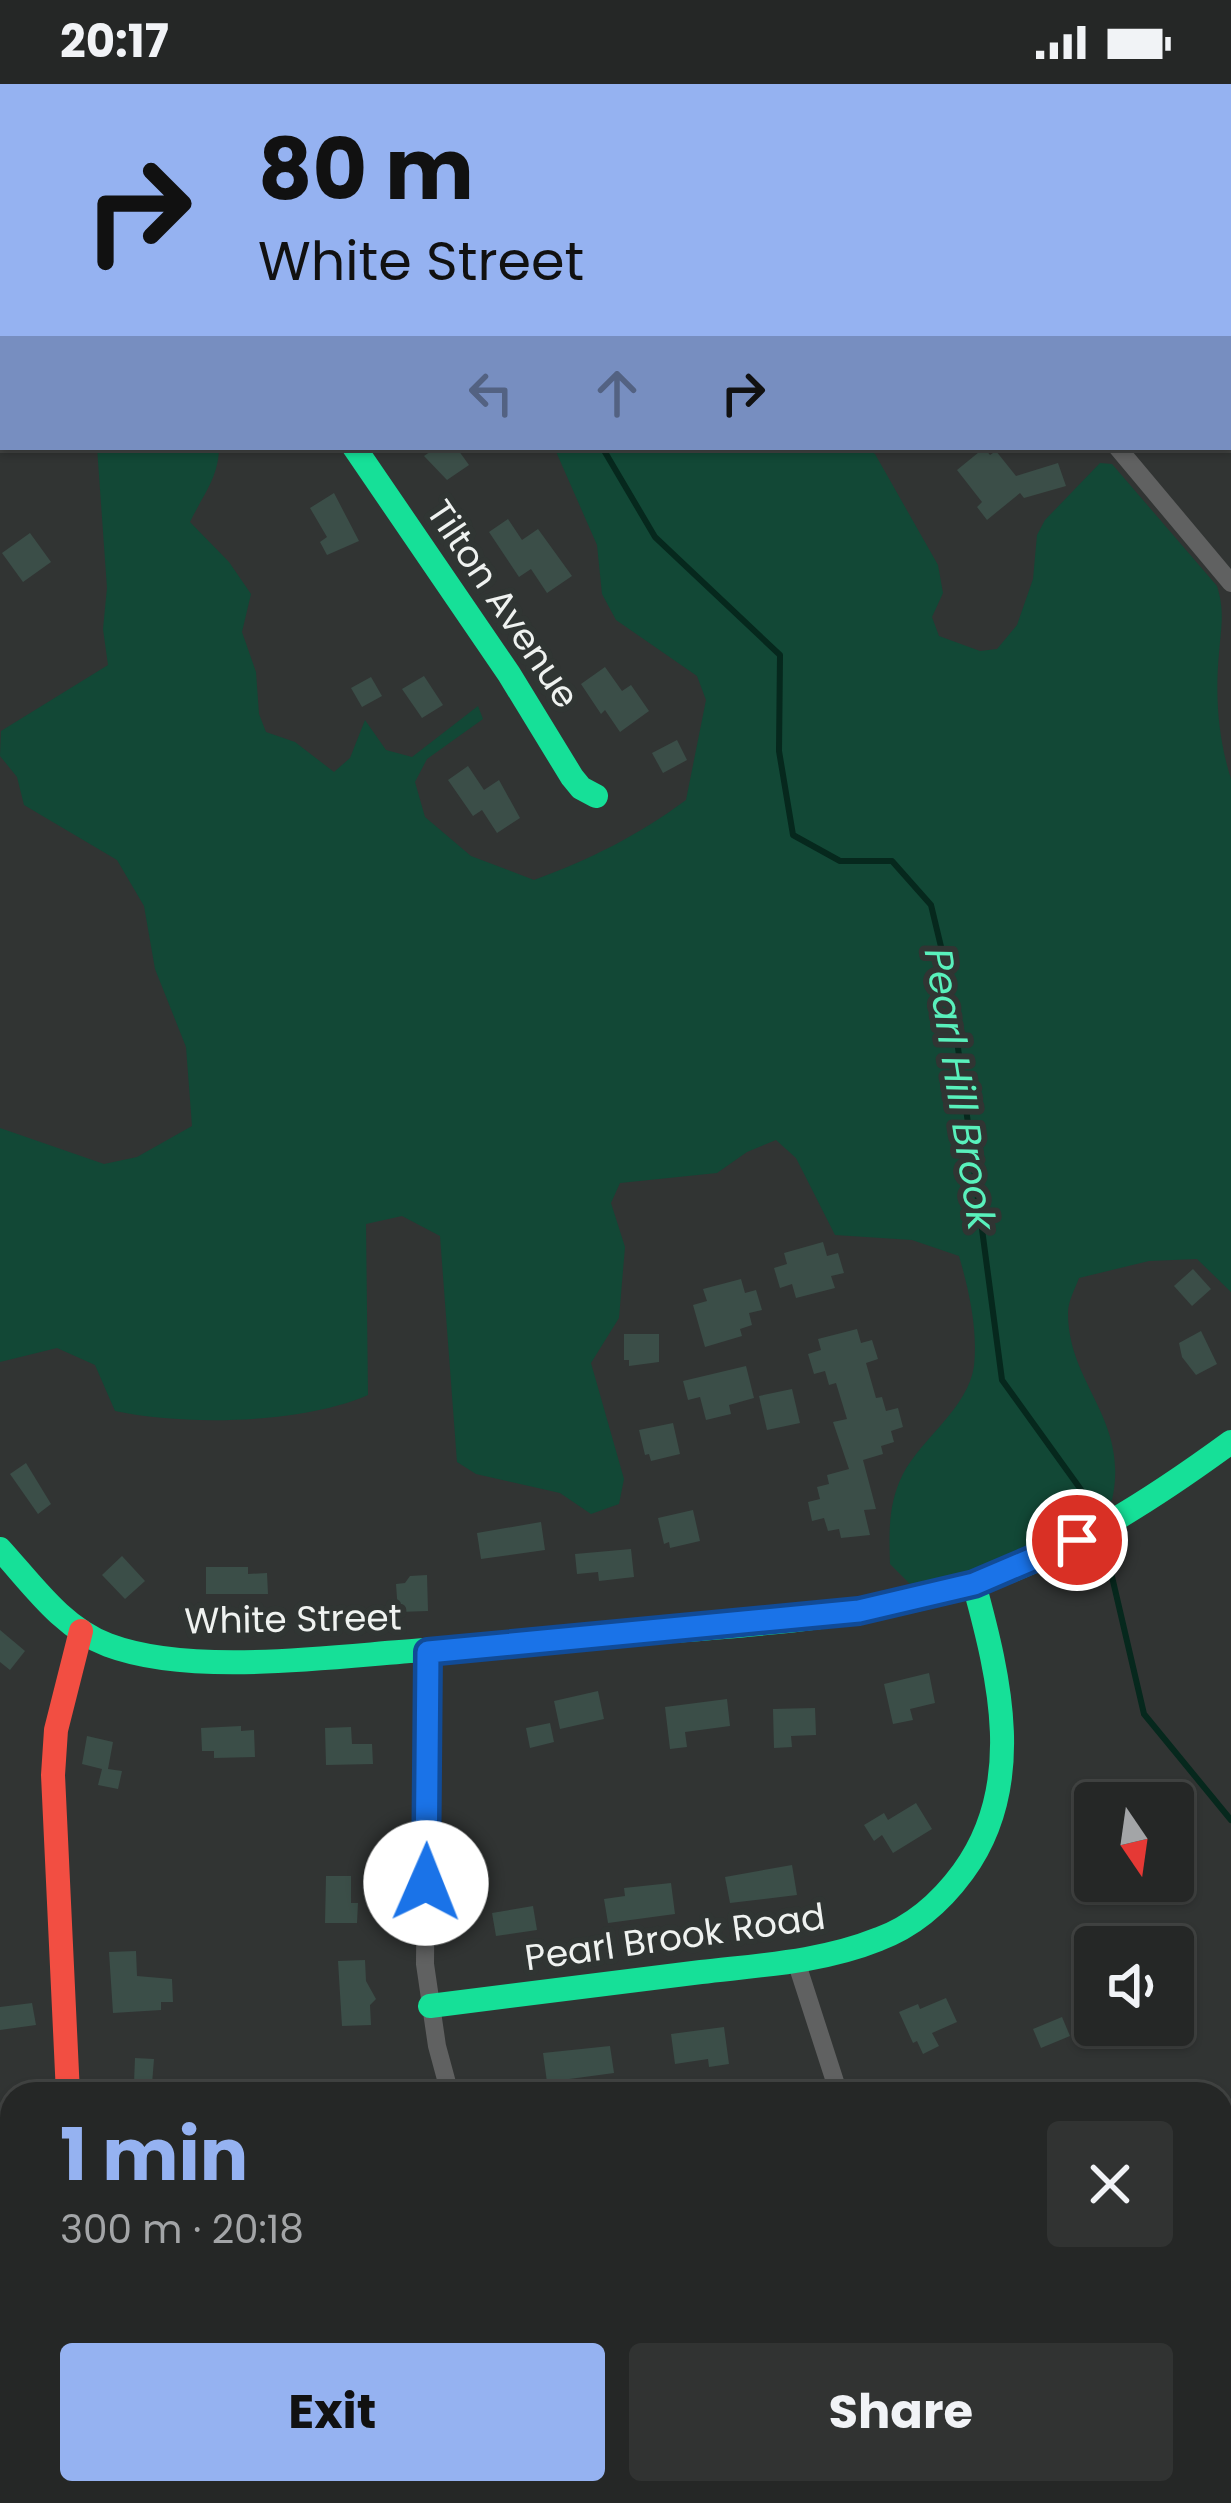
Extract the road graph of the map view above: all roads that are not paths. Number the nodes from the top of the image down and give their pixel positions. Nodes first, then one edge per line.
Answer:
1 (356, 450) edge
2 (1120, 450) edge
3 (1231, 583) edge
4 (596, 796) dead end
5 (1231, 1442) edge
6 (0, 1550) edge
7 (974, 1584) junction
8 (81, 1631) junction
9 (428, 1652) junction
10 (796, 1961) junction
11 (430, 2006) junction
12 (67, 2082) edge
13 (447, 2082) edge
14 (835, 2082) edge

1 - 4 street, Tilton Avenue
2 - 3 street
5 - 7 street, White Street
6 - 8 street, White Street
7 - 9 street, White Street
7 - 10 street, Pearl Brook Road
8 - 9 street, White Street
8 - 12 street
9 - 11 street
10 - 11 street, Pearl Brook Road
10 - 14 street
11 - 13 street

